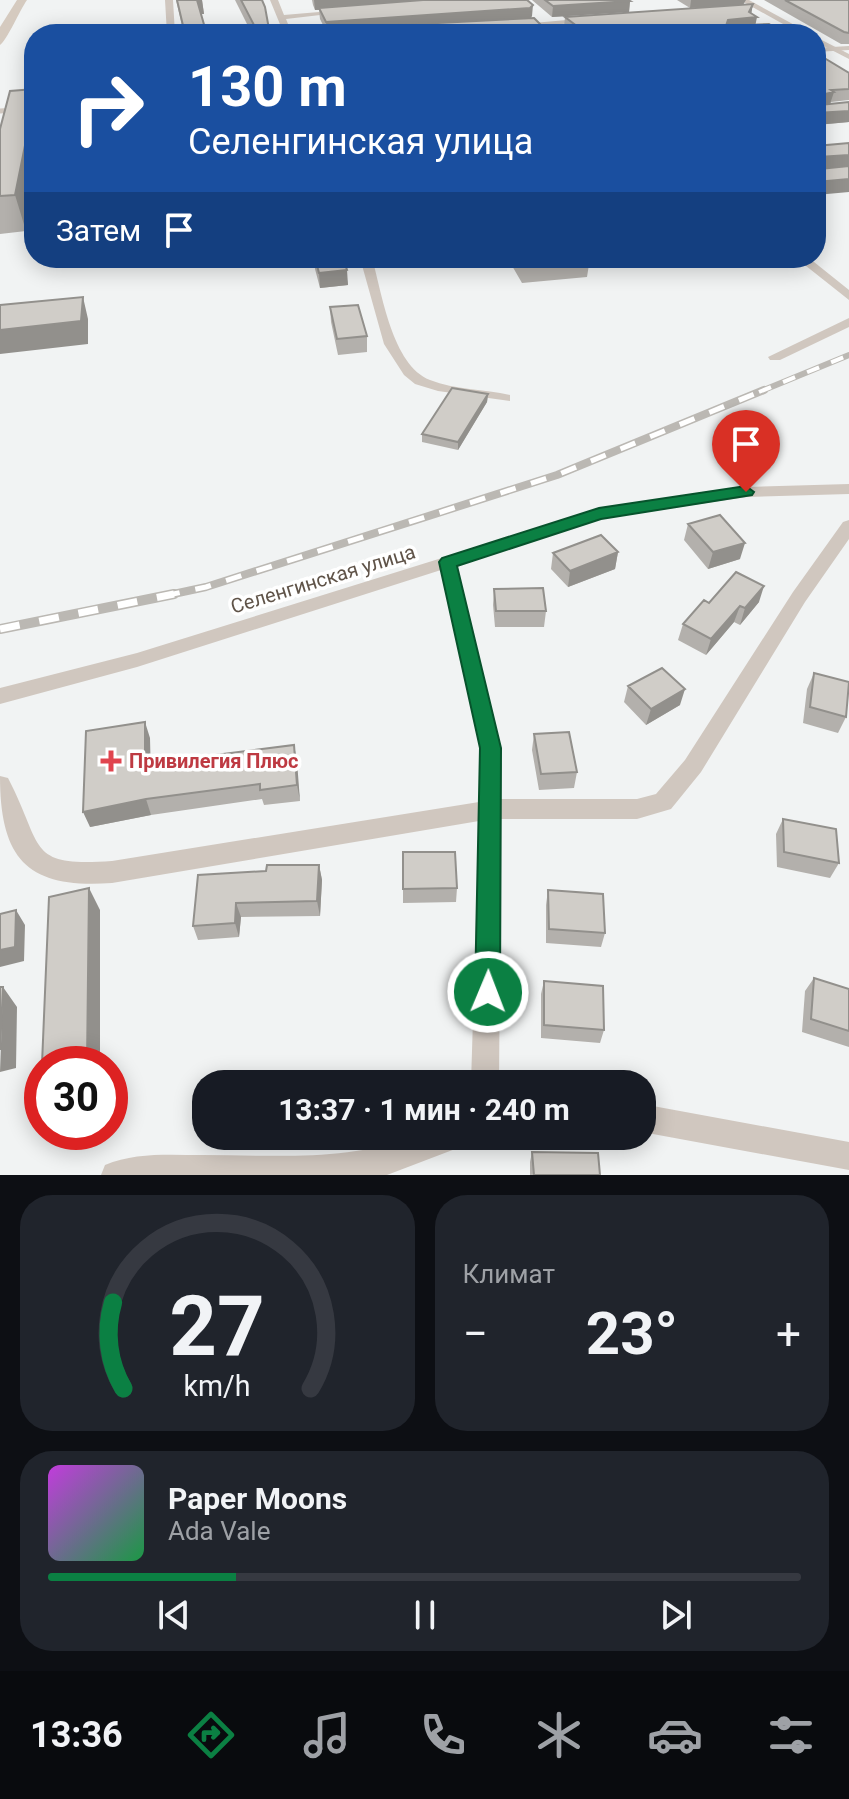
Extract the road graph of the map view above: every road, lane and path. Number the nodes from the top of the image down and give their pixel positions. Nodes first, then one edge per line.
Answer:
1 (22, 0) edge
2 (169, 0) edge
3 (274, 0) edge
4 (287, 0) edge
5 (744, 5) edge
6 (357, 11) edge
7 (540, 15) dead end
8 (5, 17) edge
9 (281, 17) junction
10 (594, 19) edge
11 (549, 22) junction
12 (170, 24) edge
13 (284, 24) edge
14 (526, 24) edge
15 (787, 24) edge
16 (0, 42) edge
17 (826, 44) edge
18 (849, 48) edge
19 (826, 49) edge
20 (835, 49) junction
21 (849, 57) edge
22 (24, 110) edge
23 (0, 111) edge
24 (369, 268) edge
25 (814, 268) edge
26 (849, 296) edge
27 (849, 322) edge
28 (775, 357) dead end
29 (505, 398) dead end
30 (849, 489) edge
31 (849, 526) edge
32 (448, 562) junction
33 (0, 696) edge
34 (0, 785) edge
35 (492, 809) junction
36 (485, 1070) edge
37 (656, 1121) edge
38 (416, 1150) edge
39 (849, 1156) edge
40 (115, 1175) edge

1 - 8 main road
2 - 12 street
3 - 4 street
3 - 9 street
5 - 15 street
6 - 9 street
7 - 11 street
8 - 16 main road
9 - 13 street
10 - 11 street
11 - 14 street
17 - 20 street
18 - 20 lane
19 - 20 lane
20 - 21 street
22 - 23 lane
24 - 29 street
25 - 26 street
27 - 28 street
30 - 32 street, Селенгинская улица
31 - 35 street
32 - 33 street, Селенгинская улица
32 - 35 street
34 - 35 street
35 - 36 street
37 - 39 street
38 - 40 street

